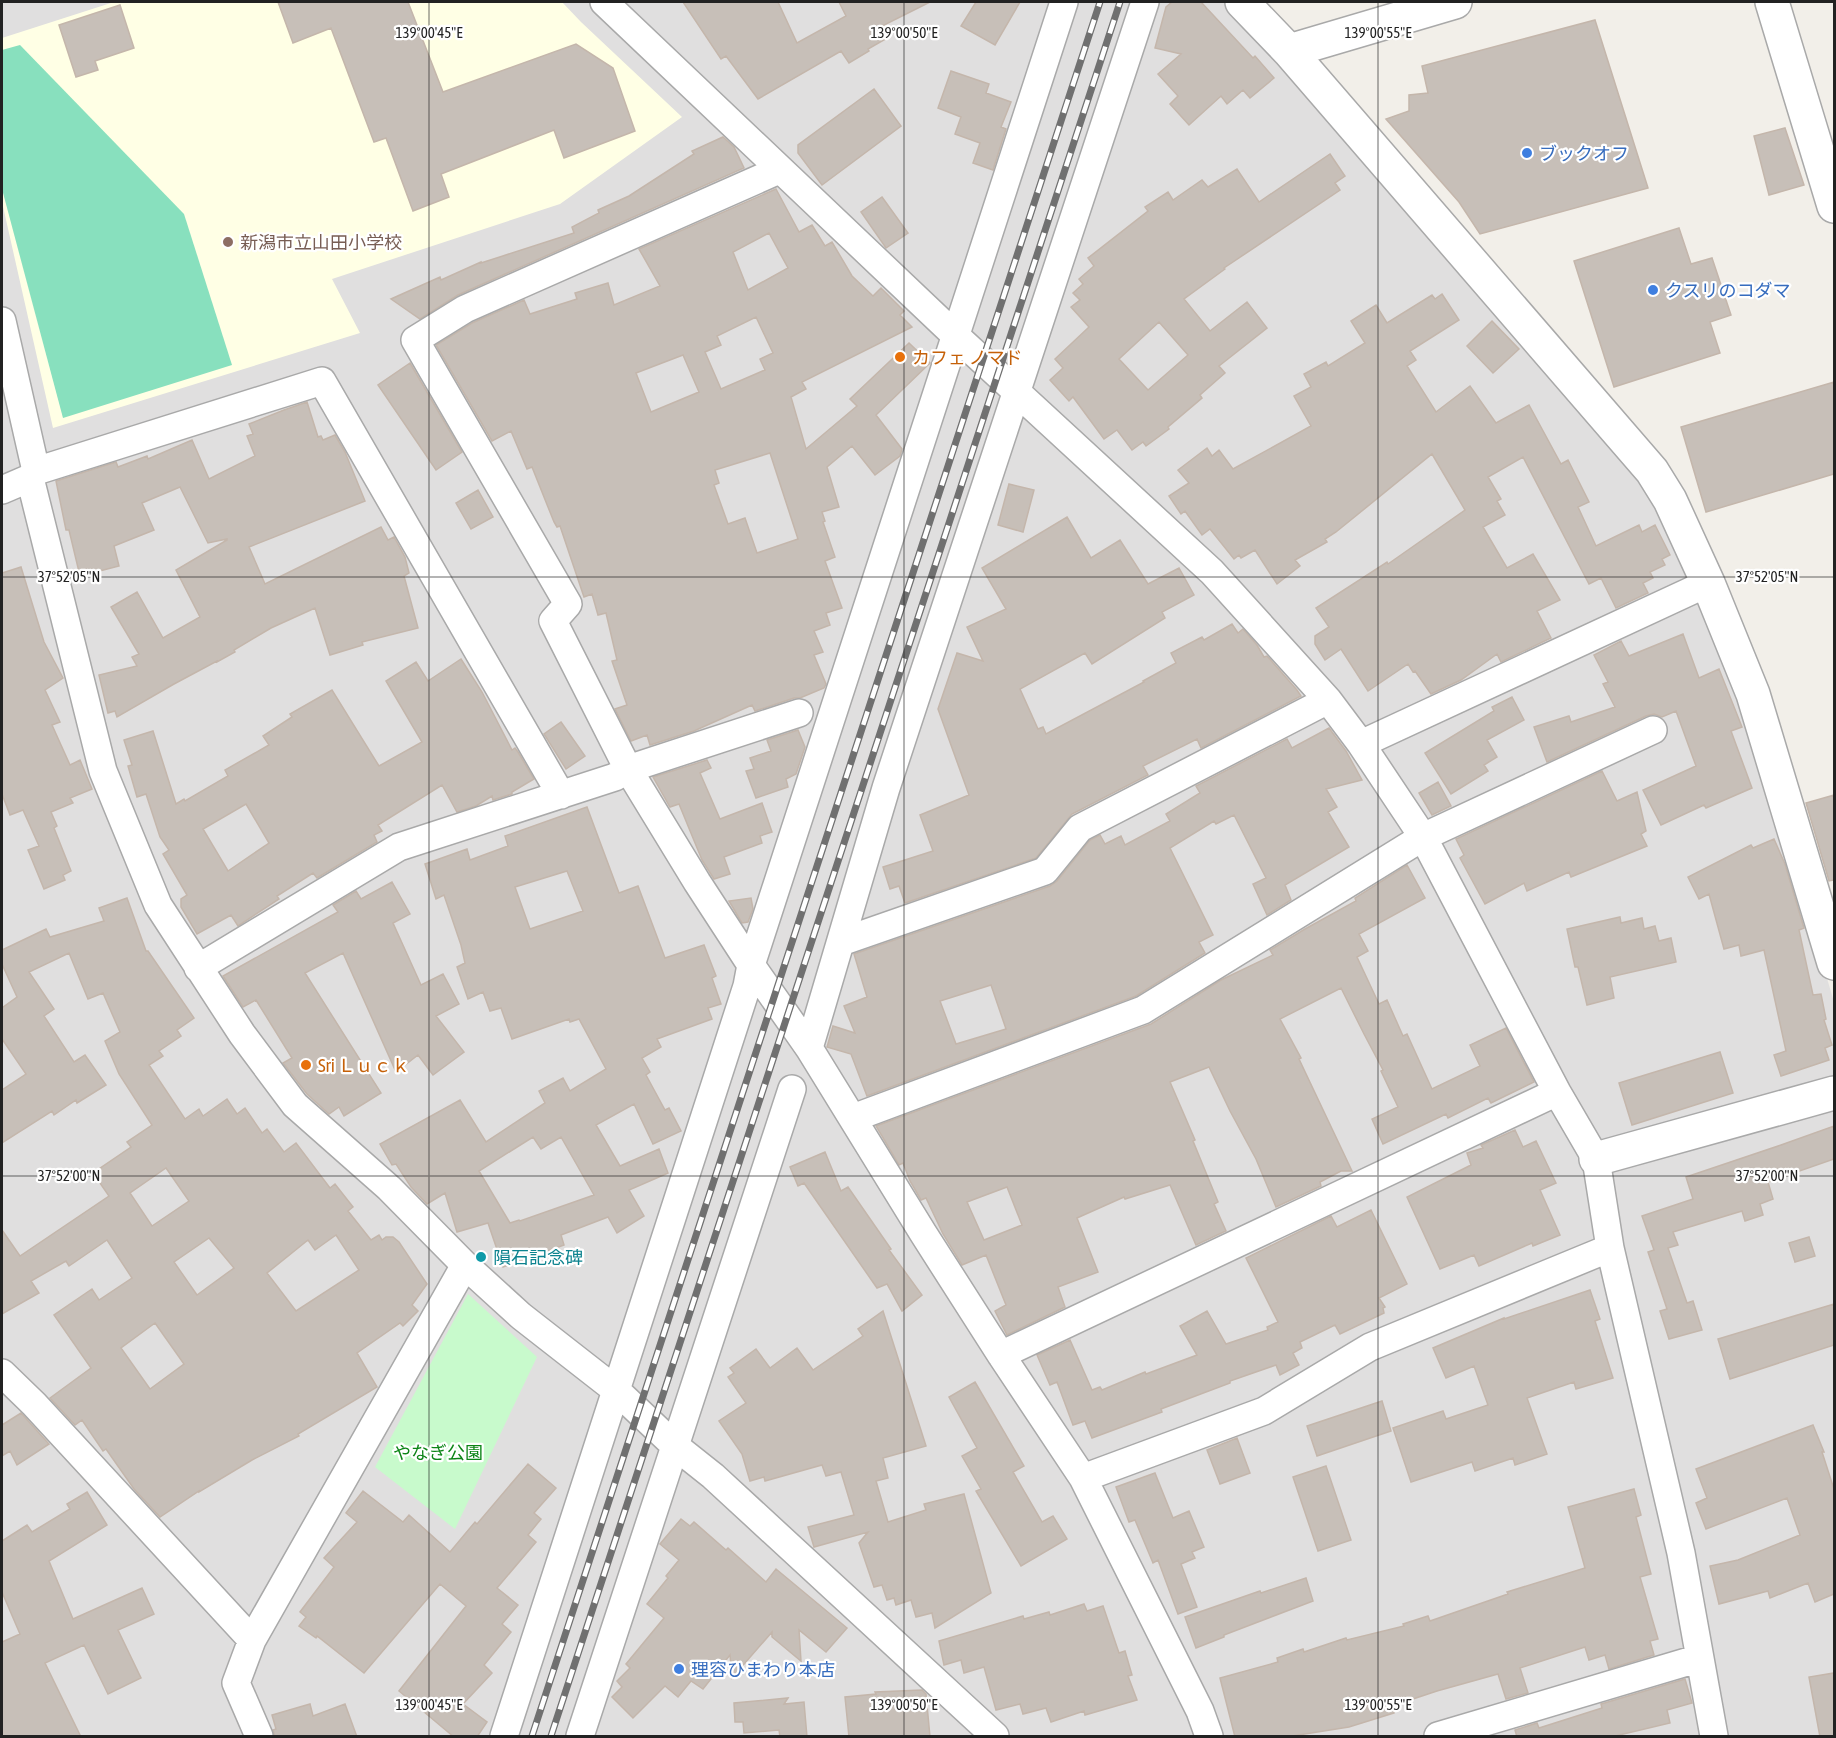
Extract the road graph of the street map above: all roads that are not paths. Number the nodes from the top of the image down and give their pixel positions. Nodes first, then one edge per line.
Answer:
1 (604, 2) edge
2 (1064, 2) edge
3 (1145, 2) edge
4 (1242, 2) edge
5 (1455, 2) edge
6 (1772, 2) edge
7 (1289, 51) junction
8 (779, 170) junction
9 (1834, 206) edge
10 (2, 321) edge
11 (956, 336) junction
12 (1017, 391) junction
13 (33, 474) junction
14 (2, 490) edge
15 (1708, 583) junction
16 (1328, 700) junction
17 (799, 713) dead end
18 (1653, 730) dead end
19 (1361, 744) junction
20 (628, 770) junction
21 (561, 795) junction
22 (1423, 837) junction
23 (841, 942) junction
24 (1834, 963) edge
25 (752, 965) junction
26 (198, 968) junction
27 (809, 1048) junction
28 (792, 1089) dead end
29 (1557, 1092) junction
30 (1834, 1093) edge
31 (853, 1118) junction
32 (1596, 1159) junction
33 (1610, 1248) junction
34 (465, 1265) junction
35 (1001, 1355) junction
36 (2, 1373) edge
37 (617, 1391) junction
38 (674, 1445) junction
39 (1083, 1478) junction
40 (252, 1640) junction
41 (1700, 1658) junction
42 (259, 1737) edge
43 (504, 1737) edge
44 (580, 1737) edge
45 (995, 1737) edge
46 (1209, 1737) edge
47 (1438, 1737) edge
48 (1714, 1737) edge

1 - 8 street
2 - 11 street
3 - 12 street
4 - 7 street
5 - 7 street
6 - 9 street
7 - 15 street
8 - 11 street
8 - 20 street
10 - 13 street
11 - 12 street
11 - 25 street
12 - 16 street
12 - 23 street
13 - 14 street
13 - 21 street
13 - 26 street
15 - 19 street
15 - 24 street
16 - 19 street
16 - 23 street
17 - 20 street
18 - 22 street
19 - 22 street
20 - 21 street
20 - 25 street
21 - 26 street
22 - 29 street
22 - 31 street
23 - 27 street
25 - 27 street
25 - 37 street
26 - 34 street
27 - 31 street
28 - 38 street
29 - 32 street
29 - 35 street
30 - 32 street
31 - 35 street
32 - 33 street
33 - 39 street
33 - 41 street
34 - 37 street
34 - 40 street
35 - 39 street
36 - 40 street
37 - 38 street
37 - 43 street
38 - 44 street
38 - 45 street
39 - 46 street
40 - 42 street
41 - 47 street
41 - 48 street

